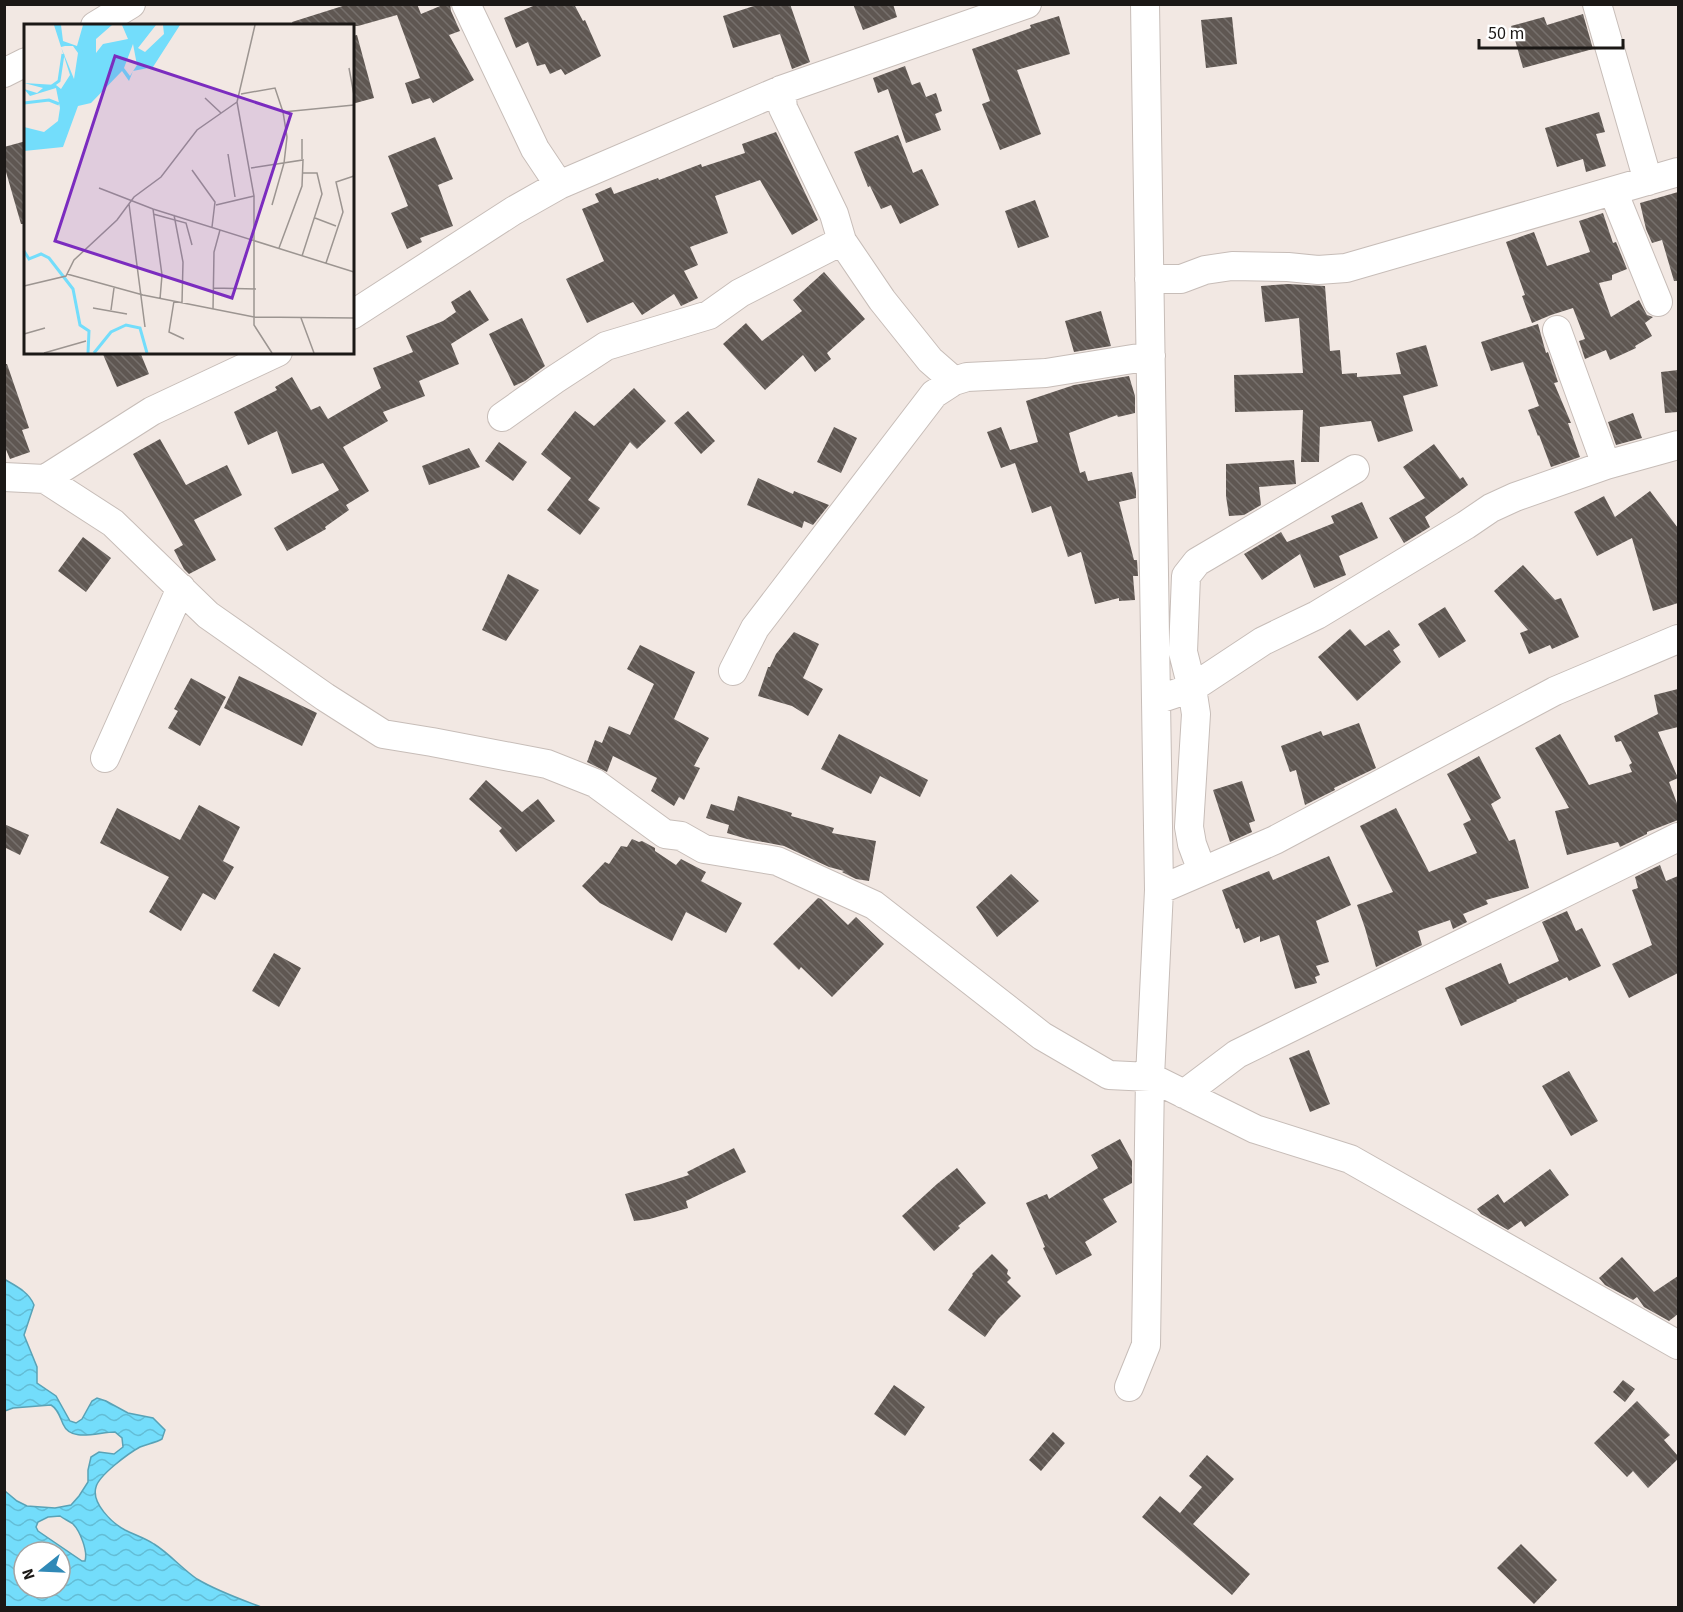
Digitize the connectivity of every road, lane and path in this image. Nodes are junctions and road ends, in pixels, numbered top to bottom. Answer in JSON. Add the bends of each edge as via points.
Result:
{"nodes":[{"id":1,"x":132,"y":4,"type":"edge"},
{"id":2,"x":466,"y":4,"type":"edge"},
{"id":3,"x":1027,"y":4,"type":"edge"},
{"id":4,"x":1145,"y":4,"type":"edge"},
{"id":5,"x":1597,"y":4,"type":"edge"},
{"id":6,"x":98,"y":24,"type":"edge"},
{"id":7,"x":24,"y":63,"type":"edge"},
{"id":8,"x":5,"y":73,"type":"edge"},
{"id":9,"x":782,"y":90,"type":"junction"},
{"id":10,"x":1678,"y":172,"type":"edge"},
{"id":11,"x":1648,"y":181,"type":"junction"},
{"id":12,"x":559,"y":185,"type":"junction"},
{"id":13,"x":1613,"y":191,"type":"junction"},
{"id":14,"x":842,"y":241,"type":"junction"},
{"id":15,"x":1149,"y":279,"type":"junction"},
{"id":16,"x":1658,"y":302,"type":"dead end"},
{"id":17,"x":354,"y":314,"type":"edge"},
{"id":18,"x":1557,"y":330,"type":"dead end"},
{"id":19,"x":274,"y":354,"type":"edge"},
{"id":20,"x":1150,"y":356,"type":"junction"},
{"id":21,"x":954,"y":381,"type":"junction"},
{"id":22,"x":502,"y":417,"type":"dead end"},
{"id":23,"x":1678,"y":445,"type":"edge"},
{"id":24,"x":1606,"y":465,"type":"junction"},
{"id":25,"x":1355,"y":469,"type":"dead end"},
{"id":26,"x":4,"y":477,"type":"edge"},
{"id":27,"x":45,"y":479,"type":"junction"},
{"id":28,"x":181,"y":588,"type":"junction"},
{"id":29,"x":1678,"y":639,"type":"edge"},
{"id":30,"x":733,"y":671,"type":"dead end"},
{"id":31,"x":1192,"y":688,"type":"junction"},
{"id":32,"x":1156,"y":699,"type":"junction"},
{"id":33,"x":105,"y":758,"type":"dead end"},
{"id":34,"x":1678,"y":837,"type":"edge"},
{"id":35,"x":1202,"y":871,"type":"junction"},
{"id":36,"x":1158,"y":890,"type":"junction"},
{"id":37,"x":1150,"y":1077,"type":"junction"},
{"id":38,"x":1184,"y":1094,"type":"junction"},
{"id":39,"x":1678,"y":1345,"type":"edge"},
{"id":40,"x":1129,"y":1387,"type":"dead end"}],
"edges":[{"from":1,"to":6,"type":"street"},
{"from":2,"to":12,"type":"street","via":[[535,149]]},
{"from":3,"to":9,"type":"street"},
{"from":4,"to":15,"type":"street"},
{"from":5,"to":11,"type":"street"},
{"from":7,"to":8,"type":"street"},
{"from":9,"to":12,"type":"street"},
{"from":9,"to":14,"type":"street","via":[[783,108],[834,214]]},
{"from":10,"to":11,"type":"street"},
{"from":11,"to":13,"type":"street"},
{"from":12,"to":17,"type":"street"},
{"from":13,"to":15,"type":"street","via":[[1346,268],[1232,266],[1204,270],[1181,279]]},
{"from":13,"to":16,"type":"street"},
{"from":14,"to":21,"type":"street","via":[[930,360]]},
{"from":14,"to":22,"type":"street","via":[[740,293],[709,315],[606,346]]},
{"from":15,"to":20,"type":"street"},
{"from":18,"to":24,"type":"street"},
{"from":19,"to":27,"type":"street","via":[[153,411]]},
{"from":20,"to":21,"type":"street","via":[[1046,373]]},
{"from":20,"to":32,"type":"street"},
{"from":21,"to":30,"type":"street","via":[[934,394],[755,628]]},
{"from":23,"to":24,"type":"street"},
{"from":24,"to":31,"type":"street","via":[[1491,508],[1317,615],[1263,641]]},
{"from":25,"to":31,"type":"street","via":[[1197,562],[1186,576],[1183,652]]},
{"from":26,"to":27,"type":"street"},
{"from":27,"to":28,"type":"street","via":[[113,523]]},
{"from":28,"to":33,"type":"street"},
{"from":28,"to":37,"type":"street","via":[[208,615],[383,734],[547,764],[595,783],[665,834],[681,836],[704,849],[777,861],[874,905],[1042,1036],[1109,1075]]},
{"from":29,"to":35,"type":"street","via":[[1555,691],[1275,840]]},
{"from":31,"to":32,"type":"street"},
{"from":31,"to":35,"type":"street","via":[[1196,714],[1189,827]]},
{"from":32,"to":36,"type":"street"},
{"from":34,"to":38,"type":"street","via":[[1237,1054]]},
{"from":35,"to":36,"type":"street"},
{"from":36,"to":37,"type":"street"},
{"from":37,"to":38,"type":"street"},
{"from":37,"to":40,"type":"street","via":[[1146,1345]]},
{"from":38,"to":39,"type":"street","via":[[1255,1129],[1350,1159]]}]}
